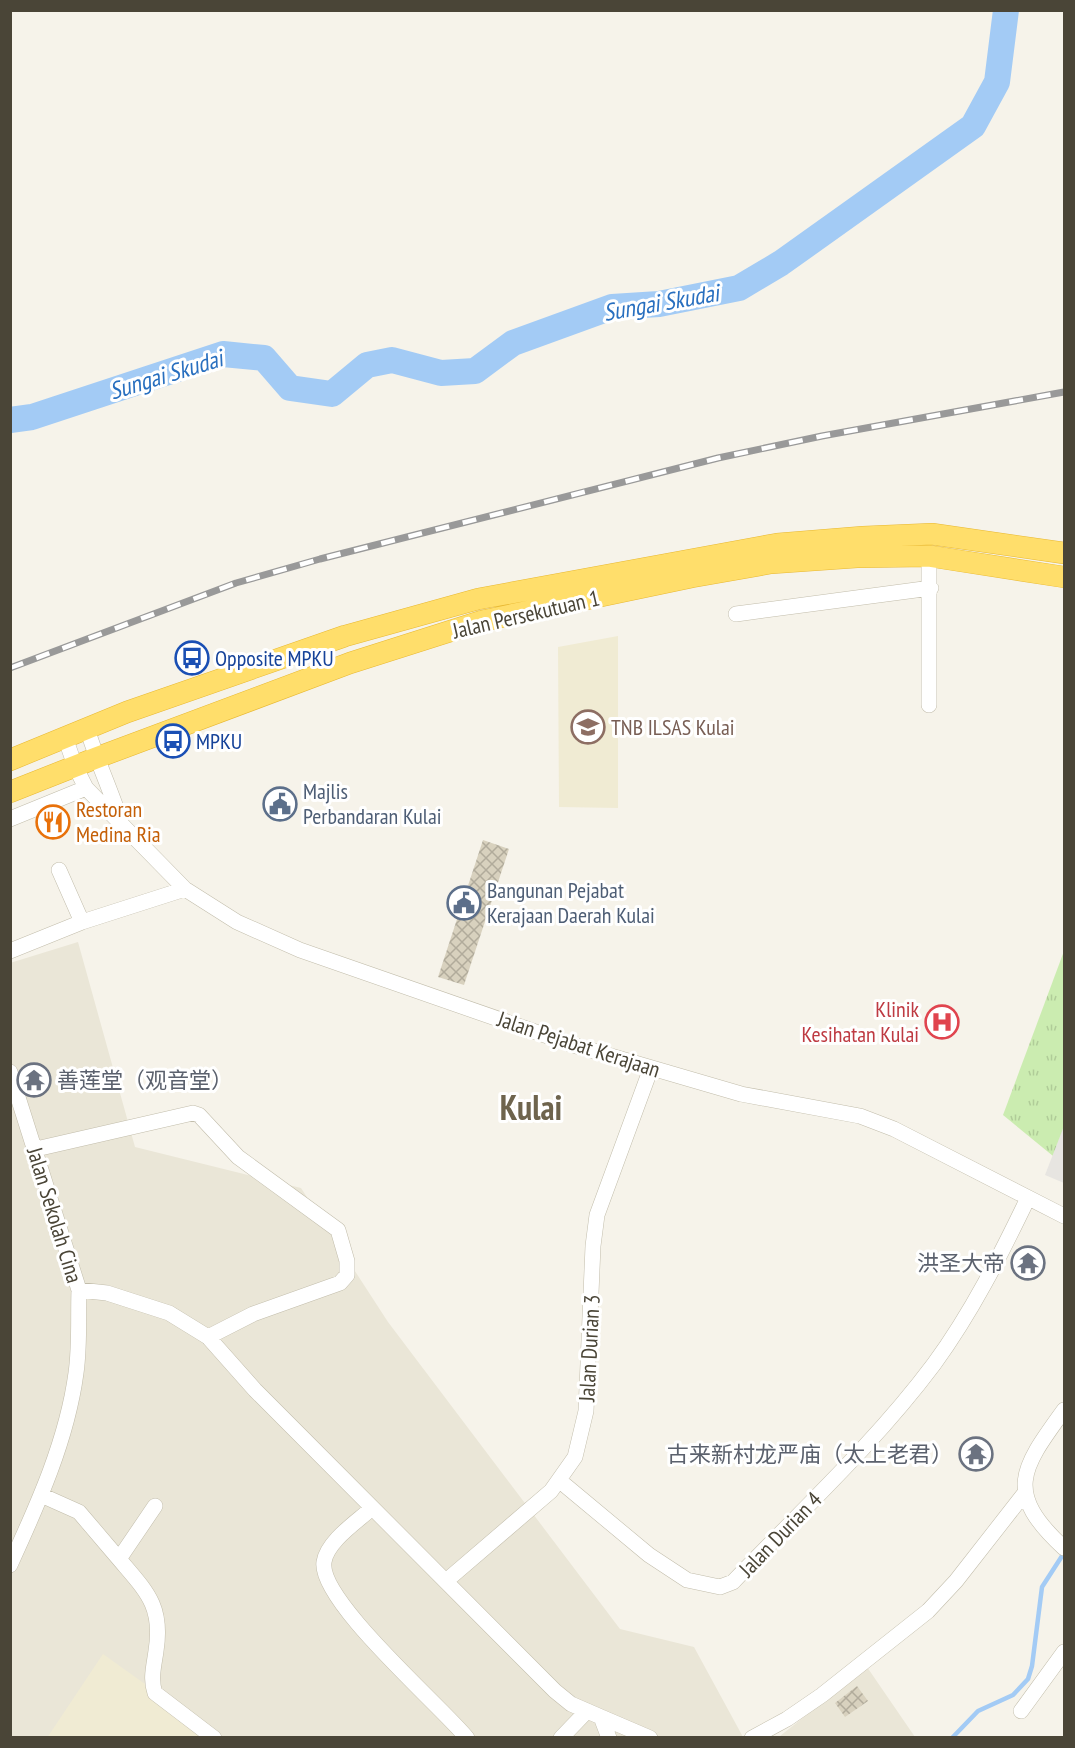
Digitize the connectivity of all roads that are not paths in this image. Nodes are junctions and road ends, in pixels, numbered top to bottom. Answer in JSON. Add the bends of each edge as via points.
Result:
{"nodes":[{"id":1,"x":1065,"y":554,"type":"edge"},
{"id":2,"x":929,"y":556,"type":"junction"},
{"id":3,"x":1065,"y":577,"type":"edge"},
{"id":4,"x":931,"y":588,"type":"junction"},
{"id":5,"x":736,"y":614,"type":"dead end"},
{"id":6,"x":929,"y":705,"type":"dead end"},
{"id":7,"x":87,"y":728,"type":"junction"},
{"id":8,"x":65,"y":736,"type":"junction"},
{"id":9,"x":96,"y":758,"type":"junction"},
{"id":10,"x":10,"y":760,"type":"edge"},
{"id":11,"x":75,"y":766,"type":"junction"},
{"id":12,"x":86,"y":788,"type":"junction"},
{"id":13,"x":10,"y":792,"type":"edge"},
{"id":14,"x":10,"y":819,"type":"edge"},
{"id":15,"x":121,"y":822,"type":"junction"},
{"id":16,"x":59,"y":870,"type":"dead end"},
{"id":17,"x":185,"y":889,"type":"junction"},
{"id":18,"x":82,"y":922,"type":"junction"},
{"id":19,"x":10,"y":951,"type":"edge"},
{"id":20,"x":651,"y":1068,"type":"junction"},
{"id":21,"x":10,"y":1072,"type":"edge"},
{"id":22,"x":36,"y":1149,"type":"junction"},
{"id":23,"x":1028,"y":1198,"type":"junction"},
{"id":24,"x":1065,"y":1216,"type":"edge"},
{"id":25,"x":79,"y":1290,"type":"junction"},
{"id":26,"x":208,"y":1337,"type":"junction"},
{"id":27,"x":1065,"y":1410,"type":"edge"},
{"id":28,"x":560,"y":1481,"type":"junction"},
{"id":29,"x":1024,"y":1494,"type":"junction"},
{"id":30,"x":41,"y":1495,"type":"junction"},
{"id":31,"x":155,"y":1506,"type":"dead end"},
{"id":32,"x":372,"y":1508,"type":"junction"},
{"id":33,"x":1065,"y":1548,"type":"edge"},
{"id":34,"x":119,"y":1559,"type":"junction"},
{"id":35,"x":10,"y":1565,"type":"edge"},
{"id":36,"x":446,"y":1581,"type":"junction"},
{"id":37,"x":1065,"y":1652,"type":"edge"},
{"id":38,"x":1021,"y":1711,"type":"dead end"},
{"id":39,"x":586,"y":1712,"type":"junction"},
{"id":40,"x":601,"y":1717,"type":"junction"},
{"id":41,"x":214,"y":1737,"type":"edge"},
{"id":42,"x":467,"y":1737,"type":"edge"},
{"id":43,"x":561,"y":1737,"type":"edge"},
{"id":44,"x":609,"y":1737,"type":"edge"},
{"id":45,"x":650,"y":1737,"type":"edge"},
{"id":46,"x":752,"y":1737,"type":"edge"}],
"edges":[{"from":1,"to":7,"type":"highway","name":"Jalan Persekutuan 1","via":[[932,534],[777,544],[478,599],[345,636]]},
{"from":2,"to":3,"type":"highway","name":"Jalan Persekutuan 1"},
{"from":2,"to":4,"type":"street"},
{"from":2,"to":9,"type":"highway","name":"Jalan Persekutuan 1","via":[[771,563],[482,621],[350,663]]},
{"from":4,"to":5,"type":"street"},
{"from":4,"to":6,"type":"street"},
{"from":7,"to":8,"type":"highway","name":"Jalan Persekutuan 1"},
{"from":7,"to":9,"type":"street","name":"Jalan Pejabat Kerajaan"},
{"from":8,"to":10,"type":"highway","name":"Jalan Persekutuan 1"},
{"from":8,"to":11,"type":"street","name":"Jalan Pejabat Kerajaan"},
{"from":9,"to":11,"type":"highway","name":"Jalan Persekutuan 1"},
{"from":9,"to":15,"type":"street","name":"Jalan Pejabat Kerajaan"},
{"from":11,"to":12,"type":"street","name":"Jalan Pejabat Kerajaan"},
{"from":11,"to":13,"type":"highway","name":"Jalan Persekutuan 1"},
{"from":12,"to":14,"type":"street"},
{"from":12,"to":15,"type":"street","name":"Jalan Pejabat Kerajaan"},
{"from":15,"to":17,"type":"street","name":"Jalan Pejabat Kerajaan"},
{"from":16,"to":18,"type":"street"},
{"from":17,"to":18,"type":"street"},
{"from":17,"to":20,"type":"street","name":"Jalan Pejabat Kerajaan","via":[[237,922],[300,950],[567,1043]]},
{"from":18,"to":19,"type":"street"},
{"from":20,"to":23,"type":"street","name":"Jalan Pejabat Kerajaan","via":[[741,1094],[860,1116],[894,1129]]},
{"from":20,"to":28,"type":"street","name":"Jalan Durian 3","via":[[597,1215],[592,1246],[586,1411],[575,1457]]},
{"from":21,"to":22,"type":"street","name":"Jalan Sekolah Cina"},
{"from":22,"to":25,"type":"street","name":"Jalan Sekolah Cina"},
{"from":22,"to":26,"type":"street","via":[[192,1113],[199,1115],[238,1157],[338,1230],[347,1261],[347,1275],[340,1283],[254,1314]]},
{"from":23,"to":24,"type":"street","name":"Jalan Pejabat Kerajaan"},
{"from":23,"to":28,"type":"street","name":"Jalan Durian 4","via":[[970,1310],[933,1365],[858,1451],[733,1582],[720,1587],[687,1580],[649,1555]]},
{"from":25,"to":26,"type":"street","via":[[107,1293],[170,1313]]},
{"from":25,"to":30,"type":"street","name":"Jalan Sekolah Cina","via":[[76,1374],[65,1425]]},
{"from":26,"to":32,"type":"street"},
{"from":27,"to":29,"type":"street","via":[[1030,1462]]},
{"from":28,"to":36,"type":"street","name":"Jalan Durian 3"},
{"from":29,"to":33,"type":"street","via":[[1035,1514]]},
{"from":29,"to":46,"type":"street","via":[[928,1611],[822,1695]]},
{"from":30,"to":34,"type":"street","via":[[79,1512]]},
{"from":30,"to":35,"type":"street","name":"Jalan Sekolah Cina"},
{"from":31,"to":34,"type":"street"},
{"from":32,"to":36,"type":"street"},
{"from":32,"to":42,"type":"street","via":[[332,1546],[324,1559],[329,1584],[377,1646]]},
{"from":34,"to":41,"type":"street","via":[[156,1606],[159,1623],[151,1682],[155,1693]]},
{"from":36,"to":39,"type":"street","via":[[555,1691]]},
{"from":37,"to":38,"type":"street"},
{"from":39,"to":40,"type":"street"},
{"from":39,"to":43,"type":"street"},
{"from":40,"to":44,"type":"street"},
{"from":40,"to":45,"type":"street"}]}
